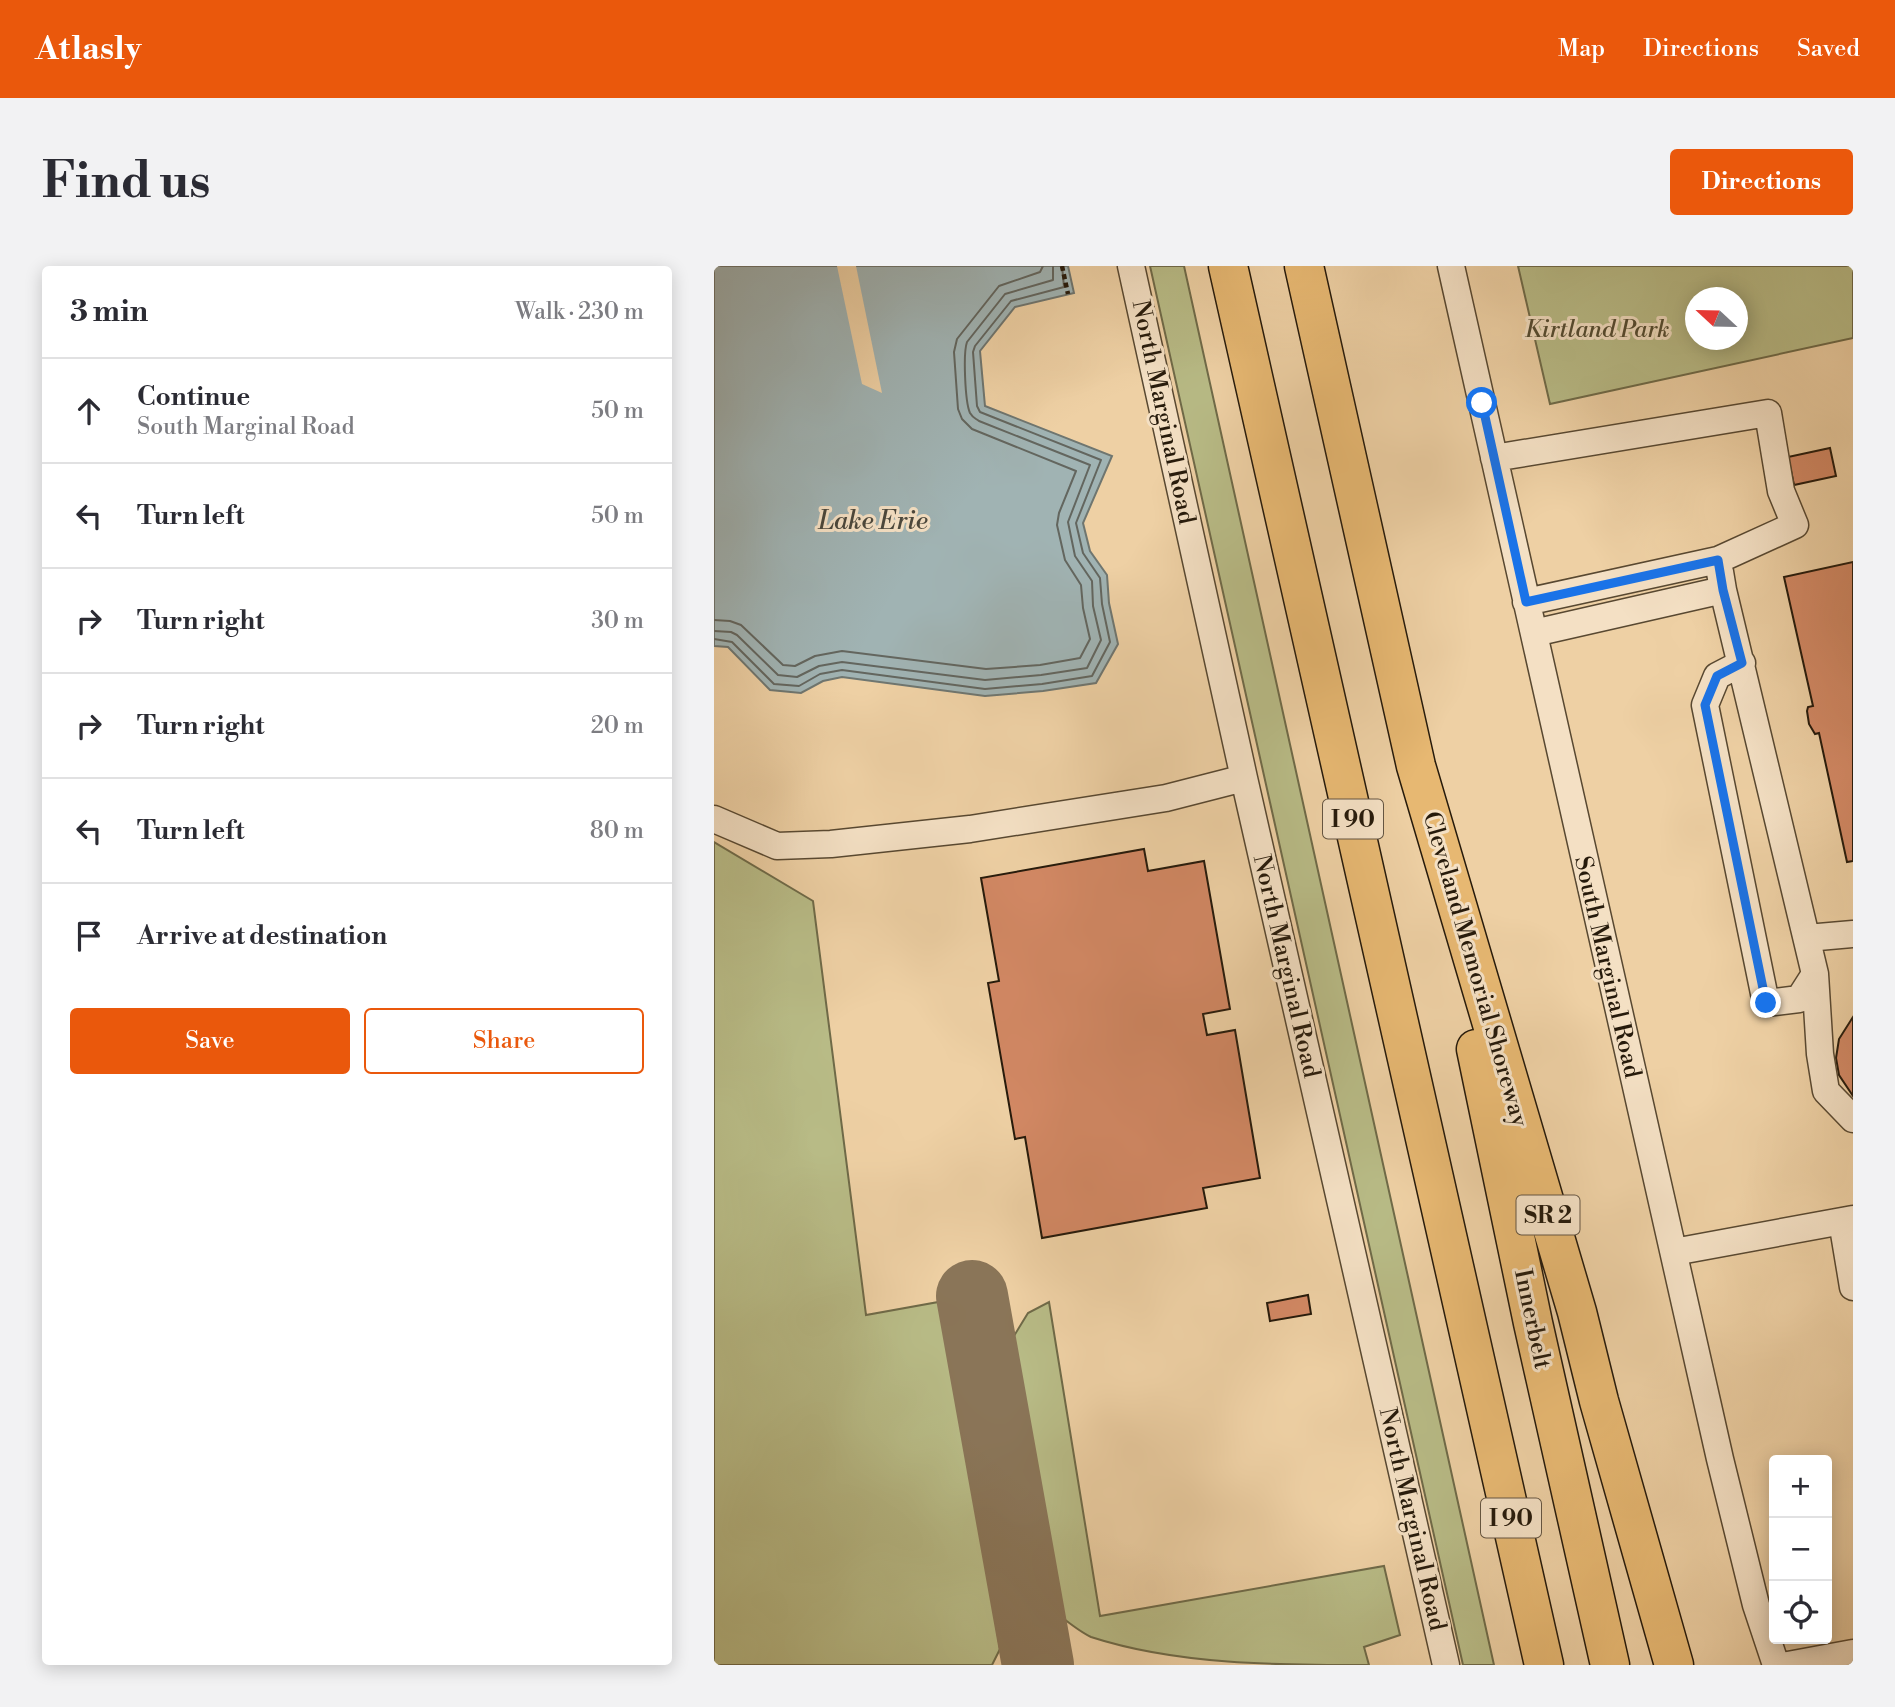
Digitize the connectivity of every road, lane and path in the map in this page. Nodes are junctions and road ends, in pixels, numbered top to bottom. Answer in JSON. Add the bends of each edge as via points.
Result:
{"nodes":[{"id":1,"x":1062,"y":266,"type":"edge"},
{"id":2,"x":1131,"y":266,"type":"edge"},
{"id":3,"x":1228,"y":266,"type":"edge"},
{"id":4,"x":1304,"y":266,"type":"edge"},
{"id":5,"x":1451,"y":266,"type":"edge"},
{"id":6,"x":1068,"y":294,"type":"dead end"},
{"id":7,"x":1494,"y":458,"type":"junction"},
{"id":8,"x":1718,"y":560,"type":"junction"},
{"id":9,"x":1723,"y":590,"type":"junction"},
{"id":10,"x":1526,"y":602,"type":"junction"},
{"id":11,"x":1534,"y":633,"type":"junction"},
{"id":12,"x":1742,"y":663,"type":"junction"},
{"id":13,"x":1416,"y":766,"type":"junction"},
{"id":14,"x":1244,"y":778,"type":"junction"},
{"id":15,"x":714,"y":819,"type":"edge"},
{"id":16,"x":1853,"y":934,"type":"edge"},
{"id":17,"x":1807,"y":938,"type":"junction"},
{"id":18,"x":1815,"y":974,"type":"junction"},
{"id":19,"x":1853,"y":1119,"type":"edge"},
{"id":20,"x":1847,"y":1220,"type":"edge"},
{"id":21,"x":1674,"y":1252,"type":"junction"},
{"id":22,"x":1853,"y":1287,"type":"edge"},
{"id":23,"x":1853,"y":1653,"type":"edge"},
{"id":24,"x":1446,"y":1665,"type":"edge"},
{"id":25,"x":1544,"y":1665,"type":"edge"},
{"id":26,"x":1610,"y":1665,"type":"edge"},
{"id":27,"x":1674,"y":1665,"type":"edge"},
{"id":28,"x":1776,"y":1665,"type":"edge"},
{"id":29,"x":1788,"y":1665,"type":"edge"}],
"edges":[{"from":1,"to":6,"type":"path"},
{"from":2,"to":14,"type":"street","name":"North Marginal Road"},
{"from":3,"to":25,"type":"highway","number":"I 90"},
{"from":4,"to":13,"type":"highway","name":"Cleveland Memorial Shoreway","number":"I 90"},
{"from":5,"to":7,"type":"street","name":"South Marginal Road"},
{"from":7,"to":8,"type":"street","via":[[1768,413],[1781,491],[1795,525]]},
{"from":7,"to":10,"type":"street","name":"South Marginal Road"},
{"from":8,"to":9,"type":"street"},
{"from":8,"to":10,"type":"street"},
{"from":9,"to":11,"type":"street"},
{"from":9,"to":12,"type":"street"},
{"from":10,"to":11,"type":"street","name":"South Marginal Road"},
{"from":11,"to":21,"type":"street","name":"South Marginal Road"},
{"from":12,"to":17,"type":"street"},
{"from":12,"to":18,"type":"street","via":[[1717,676],[1705,705],[1766,1003],[1799,999]]},
{"from":13,"to":26,"type":"highway","name":"Innerbelt","number":"I 90"},
{"from":13,"to":27,"type":"highway","name":"Cleveland Memorial Shoreway","number":"SR 2","via":[[1577,1312]]},
{"from":14,"to":15,"type":"street","via":[[1166,798],[831,844],[777,846]]},
{"from":14,"to":24,"type":"street","name":"North Marginal Road"},
{"from":16,"to":17,"type":"street"},
{"from":17,"to":18,"type":"street"},
{"from":18,"to":19,"type":"street","via":[[1826,1091]]},
{"from":20,"to":21,"type":"street"},
{"from":20,"to":22,"type":"street"},
{"from":21,"to":28,"type":"street","name":"South Marginal Road","via":[[1737,1530]]},
{"from":23,"to":29,"type":"street"}]}
